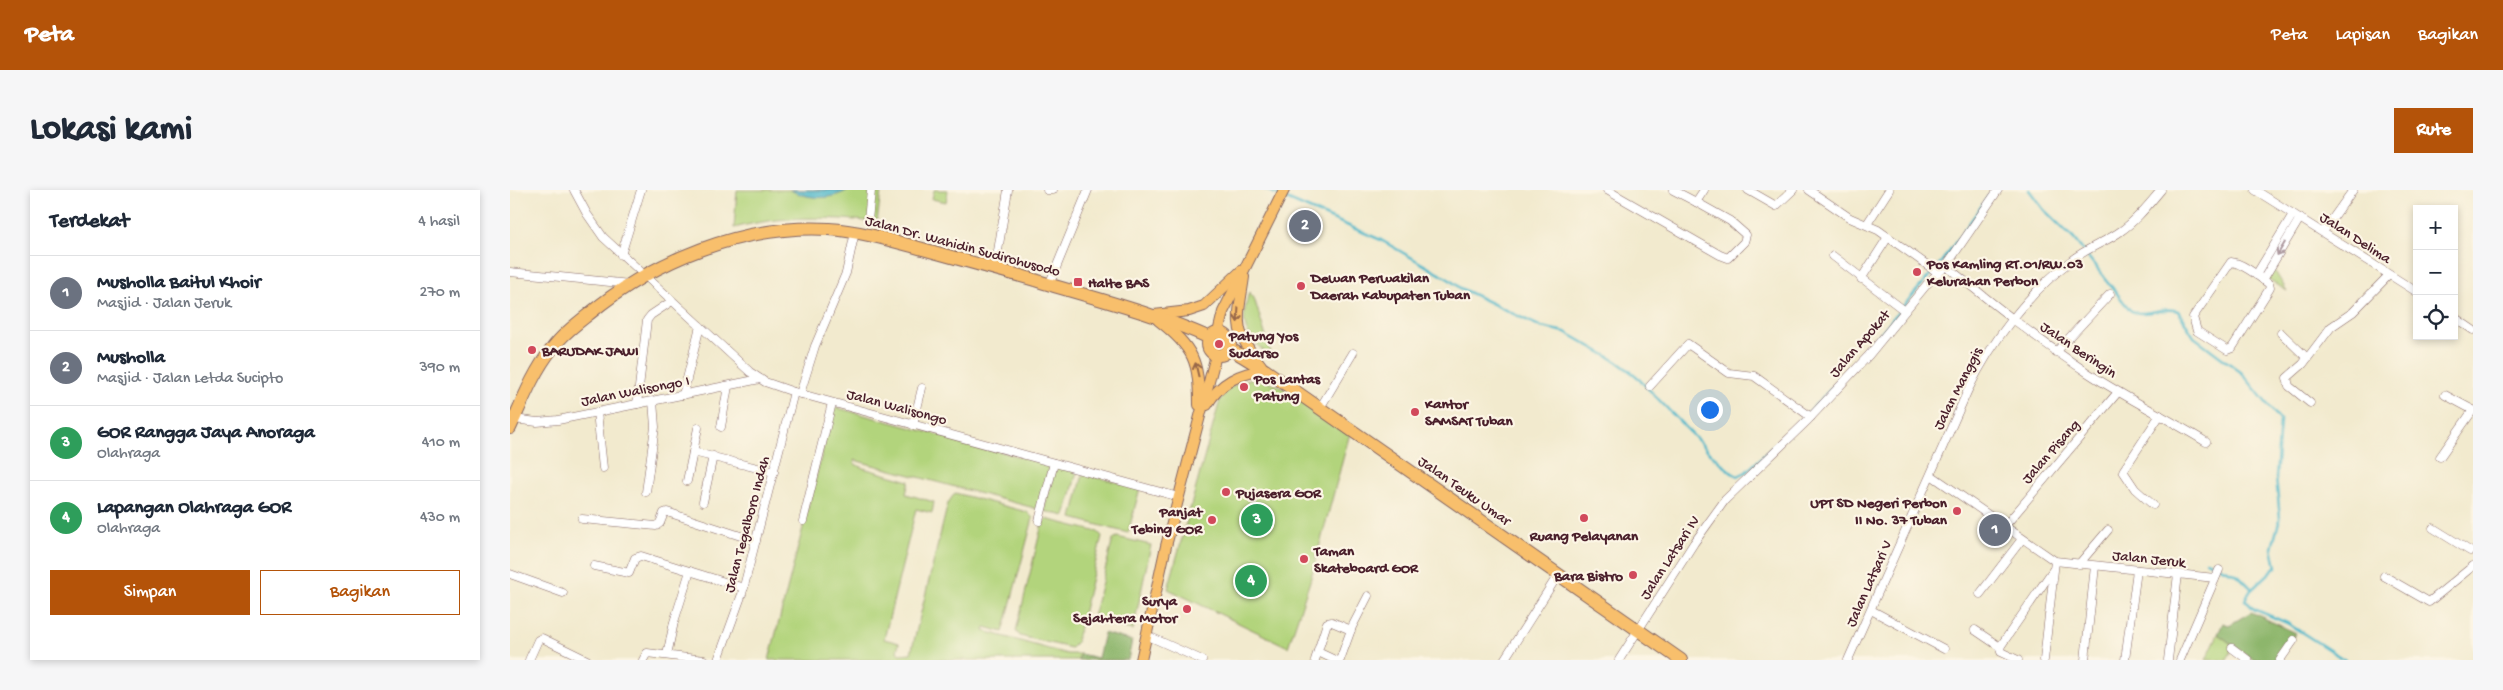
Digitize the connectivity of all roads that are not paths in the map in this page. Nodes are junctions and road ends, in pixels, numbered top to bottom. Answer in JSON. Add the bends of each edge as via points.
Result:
{"nodes":[{"id":1,"x":574,"y":190,"type":"edge"},
{"id":2,"x":641,"y":190,"type":"edge"},
{"id":3,"x":1008,"y":190,"type":"edge"},
{"id":4,"x":1047,"y":190,"type":"edge"},
{"id":5,"x":1053,"y":190,"type":"edge"},
{"id":6,"x":1088,"y":190,"type":"edge"},
{"id":7,"x":1284,"y":190,"type":"edge"},
{"id":8,"x":1607,"y":190,"type":"edge"},
{"id":9,"x":1673,"y":190,"type":"edge"},
{"id":10,"x":1704,"y":190,"type":"edge"},
{"id":11,"x":1748,"y":190,"type":"edge"},
{"id":12,"x":1793,"y":190,"type":"edge"},
{"id":13,"x":1809,"y":190,"type":"edge"},
{"id":14,"x":1889,"y":190,"type":"edge"},
{"id":15,"x":1998,"y":190,"type":"edge"},
{"id":16,"x":2161,"y":190,"type":"edge"},
{"id":17,"x":2255,"y":190,"type":"edge"},
{"id":18,"x":2353,"y":190,"type":"edge"},
{"id":19,"x":871,"y":191,"type":"dead end"},
{"id":20,"x":1696,"y":202,"type":"junction"},
{"id":21,"x":2296,"y":216,"type":"junction"},
{"id":22,"x":868,"y":220,"type":"dead end"},
{"id":23,"x":1866,"y":224,"type":"junction"},
{"id":24,"x":855,"y":232,"type":"junction"},
{"id":25,"x":2323,"y":232,"type":"junction"},
{"id":26,"x":1888,"y":237,"type":"junction"},
{"id":27,"x":621,"y":255,"type":"junction"},
{"id":28,"x":1833,"y":256,"type":"dead end"},
{"id":29,"x":1946,"y":266,"type":"junction"},
{"id":30,"x":1246,"y":267,"type":"junction"},
{"id":31,"x":995,"y":269,"type":"junction"},
{"id":32,"x":1935,"y":270,"type":"junction"},
{"id":33,"x":510,"y":272,"type":"edge"},
{"id":34,"x":2389,"y":275,"type":"junction"},
{"id":35,"x":644,"y":276,"type":"junction"},
{"id":36,"x":1861,"y":278,"type":"junction"},
{"id":37,"x":2259,"y":278,"type":"junction"},
{"id":38,"x":630,"y":284,"type":"junction"},
{"id":39,"x":1049,"y":285,"type":"junction"},
{"id":40,"x":2413,"y":290,"type":"edge"},
{"id":41,"x":2110,"y":294,"type":"dead end"},
{"id":42,"x":672,"y":301,"type":"junction"},
{"id":43,"x":1902,"y":308,"type":"junction"},
{"id":44,"x":1152,"y":315,"type":"junction"},
{"id":45,"x":2012,"y":320,"type":"junction"},
{"id":46,"x":2458,"y":320,"type":"edge"},
{"id":47,"x":700,"y":326,"type":"junction"},
{"id":48,"x":2473,"y":330,"type":"edge"},
{"id":49,"x":2282,"y":333,"type":"dead end"},
{"id":50,"x":1214,"y":336,"type":"junction"},
{"id":51,"x":1230,"y":348,"type":"junction"},
{"id":52,"x":2056,"y":352,"type":"junction"},
{"id":53,"x":1353,"y":353,"type":"dead end"},
{"id":54,"x":1216,"y":355,"type":"junction"},
{"id":55,"x":2308,"y":358,"type":"junction"},
{"id":56,"x":1265,"y":370,"type":"junction"},
{"id":57,"x":760,"y":379,"type":"junction"},
{"id":58,"x":728,"y":386,"type":"junction"},
{"id":59,"x":1650,"y":386,"type":"dead end"},
{"id":60,"x":922,"y":388,"type":"dead end"},
{"id":61,"x":2118,"y":392,"type":"junction"},
{"id":62,"x":797,"y":393,"type":"junction"},
{"id":63,"x":683,"y":395,"type":"junction"},
{"id":64,"x":2445,"y":395,"type":"dead end"},
{"id":65,"x":653,"y":401,"type":"junction"},
{"id":66,"x":832,"y":403,"type":"junction"},
{"id":67,"x":2310,"y":403,"type":"dead end"},
{"id":68,"x":637,"y":404,"type":"junction"},
{"id":69,"x":1320,"y":408,"type":"junction"},
{"id":70,"x":2473,"y":410,"type":"edge"},
{"id":71,"x":597,"y":412,"type":"junction"},
{"id":72,"x":1808,"y":415,"type":"junction"},
{"id":73,"x":2160,"y":415,"type":"junction"},
{"id":74,"x":1200,"y":419,"type":"junction"},
{"id":75,"x":512,"y":423,"type":"edge"},
{"id":76,"x":913,"y":425,"type":"junction"},
{"id":77,"x":698,"y":428,"type":"dead end"},
{"id":78,"x":721,"y":428,"type":"dead end"},
{"id":79,"x":2206,"y":442,"type":"dead end"},
{"id":80,"x":693,"y":452,"type":"junction"},
{"id":81,"x":713,"y":456,"type":"junction"},
{"id":82,"x":2440,"y":457,"type":"dead end"},
{"id":83,"x":1054,"y":463,"type":"junction"},
{"id":84,"x":603,"y":468,"type":"dead end"},
{"id":85,"x":774,"y":472,"type":"junction"},
{"id":86,"x":1932,"y":475,"type":"junction"},
{"id":87,"x":687,"y":481,"type":"dead end"},
{"id":88,"x":646,"y":492,"type":"dead end"},
{"id":89,"x":1179,"y":497,"type":"junction"},
{"id":90,"x":1725,"y":500,"type":"joint"},
{"id":91,"x":703,"y":502,"type":"dead end"},
{"id":92,"x":2153,"y":505,"type":"dead end"},
{"id":93,"x":1912,"y":518,"type":"joint"},
{"id":94,"x":582,"y":519,"type":"dead end"},
{"id":95,"x":803,"y":521,"type":"dead end"},
{"id":96,"x":1039,"y":521,"type":"dead end"},
{"id":97,"x":2004,"y":527,"type":"junction"},
{"id":98,"x":2433,"y":528,"type":"dead end"},
{"id":99,"x":2108,"y":530,"type":"dead end"},
{"id":100,"x":2022,"y":539,"type":"junction"},
{"id":101,"x":756,"y":541,"type":"junction"},
{"id":102,"x":2473,"y":542,"type":"edge"},
{"id":103,"x":2471,"y":553,"type":"edge"},
{"id":104,"x":2079,"y":564,"type":"junction"},
{"id":105,"x":2055,"y":565,"type":"junction"},
{"id":106,"x":594,"y":566,"type":"dead end"},
{"id":107,"x":2095,"y":566,"type":"junction"},
{"id":108,"x":2473,"y":566,"type":"edge"},
{"id":109,"x":2137,"y":570,"type":"junction"},
{"id":110,"x":2219,"y":570,"type":"dead end"},
{"id":111,"x":690,"y":571,"type":"junction"},
{"id":112,"x":510,"y":574,"type":"edge"},
{"id":113,"x":2178,"y":574,"type":"junction"},
{"id":114,"x":1558,"y":575,"type":"junction"},
{"id":115,"x":2384,"y":576,"type":"dead end"},
{"id":116,"x":2215,"y":578,"type":"junction"},
{"id":117,"x":744,"y":588,"type":"junction"},
{"id":118,"x":563,"y":593,"type":"dead end"},
{"id":119,"x":1980,"y":594,"type":"dead end"},
{"id":120,"x":1368,"y":596,"type":"dead end"},
{"id":121,"x":1870,"y":610,"type":"junction"},
{"id":122,"x":1351,"y":630,"type":"junction"},
{"id":123,"x":1975,"y":630,"type":"dead end"},
{"id":124,"x":1638,"y":631,"type":"junction"},
{"id":125,"x":1146,"y":635,"type":"junction"},
{"id":126,"x":2294,"y":640,"type":"dead end"},
{"id":127,"x":2000,"y":647,"type":"junction"},
{"id":128,"x":1944,"y":649,"type":"dead end"},
{"id":129,"x":667,"y":655,"type":"junction"},
{"id":130,"x":1316,"y":656,"type":"edge"},
{"id":131,"x":528,"y":660,"type":"edge"},
{"id":132,"x":587,"y":660,"type":"edge"},
{"id":133,"x":643,"y":660,"type":"edge"},
{"id":134,"x":704,"y":660,"type":"edge"},
{"id":135,"x":718,"y":660,"type":"edge"},
{"id":136,"x":1141,"y":660,"type":"edge"},
{"id":137,"x":1202,"y":660,"type":"edge"},
{"id":138,"x":1335,"y":660,"type":"edge"},
{"id":139,"x":1340,"y":660,"type":"edge"},
{"id":140,"x":1504,"y":660,"type":"edge"},
{"id":141,"x":1619,"y":660,"type":"edge"},
{"id":142,"x":1681,"y":660,"type":"edge"},
{"id":143,"x":1848,"y":660,"type":"edge"},
{"id":144,"x":2018,"y":660,"type":"edge"},
{"id":145,"x":2044,"y":660,"type":"edge"},
{"id":146,"x":2085,"y":660,"type":"edge"},
{"id":147,"x":2125,"y":660,"type":"edge"},
{"id":148,"x":2168,"y":660,"type":"edge"},
{"id":149,"x":2180,"y":660,"type":"edge"},
{"id":150,"x":2231,"y":660,"type":"edge"},
{"id":151,"x":2248,"y":660,"type":"edge"},
{"id":152,"x":2280,"y":660,"type":"edge"}],
"edges":[{"from":1,"to":27,"type":"street","name":"Jalan Walisongo","via":[[595,228]]},
{"from":2,"to":27,"type":"street"},
{"from":3,"to":31,"type":"street"},
{"from":4,"to":5,"type":"street"},
{"from":6,"to":39,"type":"street"},
{"from":7,"to":30,"type":"main road"},
{"from":8,"to":20,"type":"street","via":[[1720,256],[1730,257],[1746,240],[1746,232]]},
{"from":9,"to":20,"type":"street"},
{"from":10,"to":20,"type":"street"},
{"from":11,"to":12,"type":"street","via":[[1776,206]]},
{"from":13,"to":23,"type":"street","via":[[1850,218]]},
{"from":14,"to":23,"type":"street"},
{"from":15,"to":29,"type":"street","name":"Jalan Apokat"},
{"from":16,"to":45,"type":"street","name":"Jalan Manggis","via":[[2128,226],[2073,259],[2051,277]]},
{"from":17,"to":21,"type":"street","name":"Jalan Delima"},
{"from":18,"to":25,"type":"street"},
{"from":19,"to":22,"type":"street"},
{"from":21,"to":25,"type":"street","name":"Jalan Delima"},
{"from":21,"to":37,"type":"street"},
{"from":23,"to":26,"type":"street"},
{"from":24,"to":31,"type":"highway","name":"Jalan Dr. Wahidin Sudirohusodo"},
{"from":24,"to":35,"type":"highway","name":"Jalan Dr. Wahidin Sudirohusodo","via":[[806,230],[748,237],[694,252]]},
{"from":24,"to":62,"type":"street","name":"Jalan Tegalboro Indah","via":[[846,274]]},
{"from":25,"to":34,"type":"street","name":"Jalan Delima"},
{"from":26,"to":32,"type":"street"},
{"from":26,"to":36,"type":"street"},
{"from":27,"to":35,"type":"street","name":"Jalan Walisongo"},
{"from":28,"to":36,"type":"street"},
{"from":29,"to":32,"type":"street","name":"Jalan Apokat"},
{"from":29,"to":45,"type":"street","name":"Jalan Beringin"},
{"from":30,"to":44,"type":"main road","via":[[1204,306]]},
{"from":30,"to":50,"type":"main road"},
{"from":30,"to":56,"type":"main road","one_way":true,"via":[[1237,323],[1247,347]]},
{"from":31,"to":39,"type":"highway","name":"Jalan Dr. Wahidin Sudirohusodo"},
{"from":32,"to":43,"type":"street","name":"Jalan Apokat"},
{"from":33,"to":38,"type":"street"},
{"from":34,"to":40,"type":"street","name":"Jalan Delima"},
{"from":34,"to":55,"type":"street","via":[[2353,312],[2331,327]]},
{"from":35,"to":38,"type":"highway","name":"Jalan Dr. Wahidin Sudirohusodo"},
{"from":35,"to":42,"type":"street","name":"Jalan Walisongo"},
{"from":36,"to":43,"type":"street"},
{"from":37,"to":37,"type":"street","via":[[2269,284],[2269,291],[2230,349],[2223,349],[2197,331],[2193,321],[2196,311],[2228,264],[2234,262]]},
{"from":38,"to":75,"type":"highway","name":"Jalan Dr. Wahidin Sudirohusodo","via":[[570,330],[550,350]]},
{"from":39,"to":44,"type":"highway","name":"Jalan Dr. Wahidin Sudirohusodo"},
{"from":41,"to":52,"type":"street"},
{"from":42,"to":47,"type":"street","name":"Jalan Walisongo"},
{"from":42,"to":68,"type":"street","via":[[647,320]]},
{"from":43,"to":72,"type":"street","name":"Jalan Apokat","via":[[1868,355]]},
{"from":44,"to":50,"type":"highway","name":"Jalan Dr. Wahidin Sudirohusodo"},
{"from":74,"to":44,"type":"main road","one_way":true,"via":[[1198,377],[1193,357],[1178,336]]},
{"from":45,"to":52,"type":"street","name":"Jalan Beringin"},
{"from":45,"to":86,"type":"street","name":"Jalan Manggis","via":[[1972,381]]},
{"from":46,"to":48,"type":"street"},
{"from":47,"to":57,"type":"street","name":"Jalan Walisongo"},
{"from":47,"to":63,"type":"street"},
{"from":49,"to":55,"type":"street"},
{"from":50,"to":51,"type":"highway","via":[[1228,338]]},
{"from":50,"to":54,"type":"highway","via":[[1209,348]]},
{"from":51,"to":54,"type":"highway","via":[[1222,355]]},
{"from":51,"to":56,"type":"highway","name":"Jalan Teuku Umar"},
{"from":52,"to":61,"type":"street","name":"Jalan Beringin"},
{"from":53,"to":69,"type":"street"},
{"from":54,"to":74,"type":"main road"},
{"from":55,"to":67,"type":"street","via":[[2287,380],[2289,386]]},
{"from":56,"to":69,"type":"highway","name":"Jalan Teuku Umar"},
{"from":56,"to":74,"type":"main road","via":[[1242,374],[1219,388]]},
{"from":57,"to":58,"type":"street","name":"Jalan Walisongo I"},
{"from":57,"to":62,"type":"street","name":"Jalan Walisongo"},
{"from":58,"to":63,"type":"street","name":"Jalan Walisongo I"},
{"from":58,"to":78,"type":"street"},
{"from":59,"to":72,"type":"street","via":[[1686,344],[1690,344],[1731,374],[1751,374]]},
{"from":60,"to":76,"type":"street"},
{"from":61,"to":73,"type":"street","name":"Jalan Beringin"},
{"from":61,"to":97,"type":"street","name":"Jalan Pisang"},
{"from":62,"to":66,"type":"street","name":"Jalan Walisongo"},
{"from":62,"to":85,"type":"street","name":"Jalan Tegalboro Indah"},
{"from":63,"to":65,"type":"street","name":"Jalan Walisongo I"},
{"from":64,"to":70,"type":"street"},
{"from":65,"to":68,"type":"street","name":"Jalan Walisongo I"},
{"from":65,"to":88,"type":"street","via":[[655,427]]},
{"from":66,"to":76,"type":"street","name":"Jalan Walisongo"},
{"from":66,"to":95,"type":"street"},
{"from":68,"to":71,"type":"street","name":"Jalan Walisongo I"},
{"from":69,"to":114,"type":"highway","name":"Jalan Teuku Umar"},
{"from":70,"to":82,"type":"street"},
{"from":71,"to":75,"type":"street","name":"Jalan Walisongo I","via":[[541,422]]},
{"from":71,"to":84,"type":"street"},
{"from":72,"to":90,"type":"street","name":"Jalan Apokat"},
{"from":73,"to":79,"type":"street","name":"Jalan Beringin"},
{"from":73,"to":92,"type":"street","via":[[2124,469],[2124,475]]},
{"from":74,"to":89,"type":"main road"},
{"from":76,"to":83,"type":"street","name":"Jalan Walisongo"},
{"from":77,"to":80,"type":"street"},
{"from":80,"to":81,"type":"street"},
{"from":80,"to":87,"type":"street"},
{"from":81,"to":85,"type":"street"},
{"from":81,"to":91,"type":"street"},
{"from":83,"to":89,"type":"street","name":"Jalan Walisongo"},
{"from":83,"to":96,"type":"street"},
{"from":85,"to":101,"type":"street","name":"Jalan Tegalboro Indah"},
{"from":86,"to":93,"type":"street","name":"Jalan Manggis"},
{"from":86,"to":97,"type":"street","name":"Jalan Jeruk"},
{"from":89,"to":125,"type":"main road"},
{"from":90,"to":124,"type":"street","name":"Jalan Latsari IV"},
{"from":93,"to":121,"type":"street","name":"Jalan Latsari V"},
{"from":94,"to":101,"type":"street","via":[[656,526],[667,512]]},
{"from":97,"to":100,"type":"street","name":"Jalan Jeruk"},
{"from":98,"to":103,"type":"street"},
{"from":99,"to":104,"type":"street","name":"Jalan Jeruk"},
{"from":100,"to":105,"type":"street","name":"Jalan Jeruk"},
{"from":100,"to":119,"type":"street"},
{"from":101,"to":117,"type":"street","name":"Jalan Tegalboro Indah"},
{"from":102,"to":103,"type":"street"},
{"from":104,"to":105,"type":"street","name":"Jalan Jeruk"},
{"from":104,"to":107,"type":"street","name":"Jalan Jeruk"},
{"from":105,"to":127,"type":"street"},
{"from":105,"to":145,"type":"street"},
{"from":106,"to":111,"type":"street","via":[[630,573],[635,558],[639,556]]},
{"from":107,"to":109,"type":"street","name":"Jalan Jeruk"},
{"from":107,"to":146,"type":"street"},
{"from":108,"to":115,"type":"street","via":[[2428,602]]},
{"from":109,"to":113,"type":"street","name":"Jalan Jeruk"},
{"from":109,"to":147,"type":"street"},
{"from":110,"to":116,"type":"street"},
{"from":111,"to":117,"type":"street"},
{"from":111,"to":129,"type":"street"},
{"from":112,"to":118,"type":"street"},
{"from":113,"to":116,"type":"street","name":"Jalan Jeruk"},
{"from":113,"to":148,"type":"street"},
{"from":114,"to":124,"type":"highway","name":"Jalan Teuku Umar"},
{"from":114,"to":140,"type":"street"},
{"from":116,"to":149,"type":"street"},
{"from":117,"to":135,"type":"street","name":"Jalan Tegalboro Indah"},
{"from":120,"to":122,"type":"street"},
{"from":121,"to":128,"type":"street"},
{"from":121,"to":143,"type":"street","name":"Jalan Latsari V"},
{"from":122,"to":130,"type":"street","via":[[1328,622]]},
{"from":122,"to":139,"type":"street"},
{"from":123,"to":127,"type":"street"},
{"from":124,"to":141,"type":"street","name":"Jalan Latsari IV"},
{"from":124,"to":142,"type":"highway","name":"Jalan Teuku Umar"},
{"from":125,"to":136,"type":"main road"},
{"from":125,"to":137,"type":"street"},
{"from":126,"to":152,"type":"street"},
{"from":127,"to":144,"type":"street","via":[[2001,652]]},
{"from":129,"to":133,"type":"street","via":[[646,653]]},
{"from":129,"to":134,"type":"street"},
{"from":130,"to":138,"type":"street"},
{"from":131,"to":132,"type":"street","via":[[542,638]]},
{"from":150,"to":151,"type":"street","via":[[2234,650]]}]}
